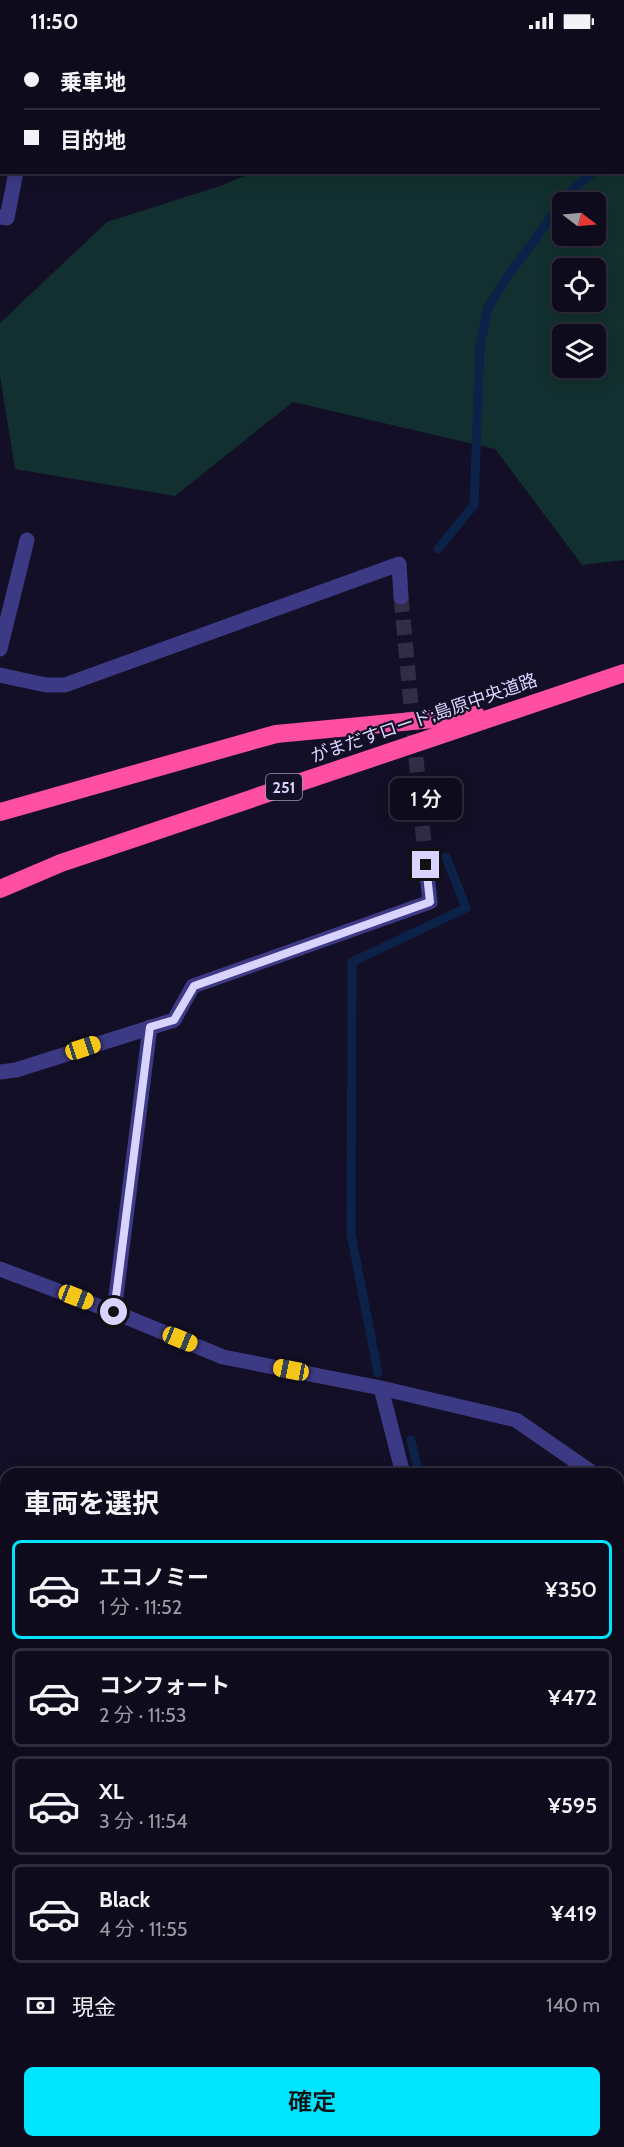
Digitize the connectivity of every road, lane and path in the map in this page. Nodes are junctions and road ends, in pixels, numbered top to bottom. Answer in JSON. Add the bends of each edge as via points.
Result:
{"nodes":[{"id":1,"x":16,"y":174,"type":"edge"},
{"id":2,"x":0,"y":217,"type":"edge"},
{"id":3,"x":27,"y":540,"type":"dead end"},
{"id":4,"x":401,"y":597,"type":"tunnel mouth"},
{"id":5,"x":0,"y":648,"type":"edge"},
{"id":6,"x":624,"y":673,"type":"edge"},
{"id":7,"x":0,"y":675,"type":"edge"},
{"id":8,"x":508,"y":712,"type":"junction"},
{"id":9,"x":0,"y":812,"type":"edge"},
{"id":10,"x":61,"y":862,"type":"junction"},
{"id":11,"x":426,"y":865,"type":"tunnel mouth"},
{"id":12,"x":0,"y":889,"type":"edge"},
{"id":13,"x":0,"y":903,"type":"edge"},
{"id":14,"x":150,"y":1027,"type":"junction"},
{"id":15,"x":0,"y":1072,"type":"edge"},
{"id":16,"x":0,"y":1269,"type":"edge"},
{"id":17,"x":114,"y":1312,"type":"junction"},
{"id":18,"x":381,"y":1388,"type":"junction"},
{"id":19,"x":401,"y":1468,"type":"edge"},
{"id":20,"x":585,"y":1468,"type":"edge"}],
"edges":[{"from":1,"to":2,"type":"street","via":[[7,218]]},
{"from":3,"to":5,"type":"street"},
{"from":4,"to":7,"type":"street","via":[[399,564],[65,685]]},
{"from":6,"to":8,"type":"highway","name":"がまだすロード;島原中央道路","number":"251"},
{"from":8,"to":9,"type":"highway","via":[[276,734]]},
{"from":8,"to":10,"type":"highway","name":"がまだすロード;島原中央道路","number":"251"},
{"from":10,"to":12,"type":"highway","name":"がまだすロード;島原中央道路","number":"251"},
{"from":10,"to":13,"type":"highway"},
{"from":11,"to":14,"type":"street","via":[[430,902],[194,986],[174,1020]]},
{"from":14,"to":15,"type":"street"},
{"from":14,"to":17,"type":"street"},
{"from":16,"to":17,"type":"street"},
{"from":17,"to":18,"type":"street","via":[[223,1357]]},
{"from":18,"to":19,"type":"street"},
{"from":18,"to":20,"type":"street","via":[[516,1420]]}]}
